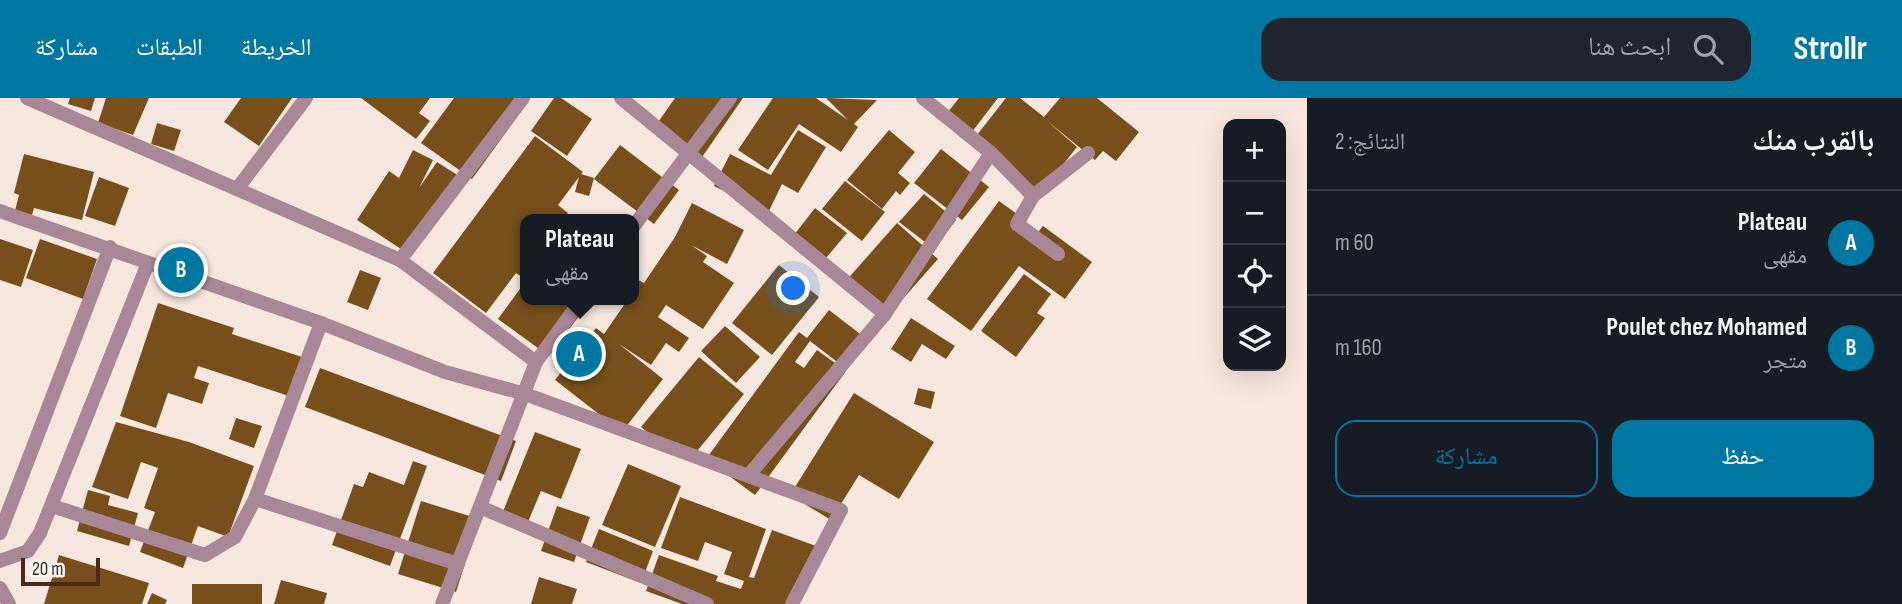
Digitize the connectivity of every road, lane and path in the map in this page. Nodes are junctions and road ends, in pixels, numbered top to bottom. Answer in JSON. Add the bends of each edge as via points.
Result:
{"nodes":[{"id":1,"x":27,"y":98,"type":"edge"},
{"id":2,"x":306,"y":98,"type":"edge"},
{"id":3,"x":523,"y":98,"type":"edge"},
{"id":4,"x":621,"y":98,"type":"edge"},
{"id":5,"x":730,"y":98,"type":"edge"},
{"id":6,"x":923,"y":98,"type":"edge"},
{"id":7,"x":689,"y":151,"type":"junction"},
{"id":8,"x":991,"y":153,"type":"junction"},
{"id":9,"x":1087,"y":153,"type":"dead end"},
{"id":10,"x":237,"y":190,"type":"junction"},
{"id":11,"x":1033,"y":196,"type":"junction"},
{"id":12,"x":0,"y":211,"type":"edge"},
{"id":13,"x":639,"y":219,"type":"edge"},
{"id":14,"x":110,"y":247,"type":"junction"},
{"id":15,"x":1058,"y":254,"type":"dead end"},
{"id":16,"x":400,"y":260,"type":"junction"},
{"id":17,"x":148,"y":263,"type":"junction"},
{"id":18,"x":577,"y":305,"type":"edge"},
{"id":19,"x":885,"y":314,"type":"junction"},
{"id":20,"x":321,"y":323,"type":"junction"},
{"id":21,"x":536,"y":362,"type":"junction"},
{"id":22,"x":525,"y":394,"type":"junction"},
{"id":23,"x":748,"y":476,"type":"junction"},
{"id":24,"x":255,"y":499,"type":"junction"},
{"id":25,"x":52,"y":506,"type":"junction"},
{"id":26,"x":480,"y":507,"type":"junction"},
{"id":27,"x":0,"y":533,"type":"edge"},
{"id":28,"x":0,"y":561,"type":"edge"},
{"id":29,"x":458,"y":564,"type":"junction"},
{"id":30,"x":0,"y":588,"type":"edge"},
{"id":31,"x":9,"y":604,"type":"edge"},
{"id":32,"x":442,"y":604,"type":"edge"},
{"id":33,"x":707,"y":604,"type":"edge"},
{"id":34,"x":792,"y":604,"type":"edge"}],
"edges":[{"from":1,"to":10,"type":"street"},
{"from":2,"to":10,"type":"street"},
{"from":3,"to":16,"type":"street"},
{"from":4,"to":7,"type":"street"},
{"from":5,"to":7,"type":"street"},
{"from":6,"to":8,"type":"street"},
{"from":7,"to":13,"type":"street"},
{"from":7,"to":19,"type":"street"},
{"from":8,"to":11,"type":"street"},
{"from":8,"to":19,"type":"street"},
{"from":9,"to":11,"type":"street"},
{"from":10,"to":16,"type":"street"},
{"from":11,"to":15,"type":"street","via":[[1017,224]]},
{"from":12,"to":14,"type":"street"},
{"from":14,"to":17,"type":"street"},
{"from":14,"to":27,"type":"street"},
{"from":16,"to":21,"type":"street"},
{"from":17,"to":20,"type":"street"},
{"from":17,"to":25,"type":"street"},
{"from":18,"to":21,"type":"street"},
{"from":19,"to":23,"type":"street"},
{"from":20,"to":22,"type":"street","via":[[445,372]]},
{"from":20,"to":24,"type":"street"},
{"from":21,"to":22,"type":"street"},
{"from":22,"to":23,"type":"street"},
{"from":22,"to":26,"type":"street"},
{"from":23,"to":34,"type":"street","via":[[841,510]]},
{"from":24,"to":25,"type":"street","via":[[235,537],[205,555]]},
{"from":24,"to":29,"type":"street"},
{"from":25,"to":28,"type":"street","via":[[28,551]]},
{"from":26,"to":29,"type":"street"},
{"from":26,"to":33,"type":"street"},
{"from":29,"to":32,"type":"street"},
{"from":30,"to":31,"type":"street"}]}
